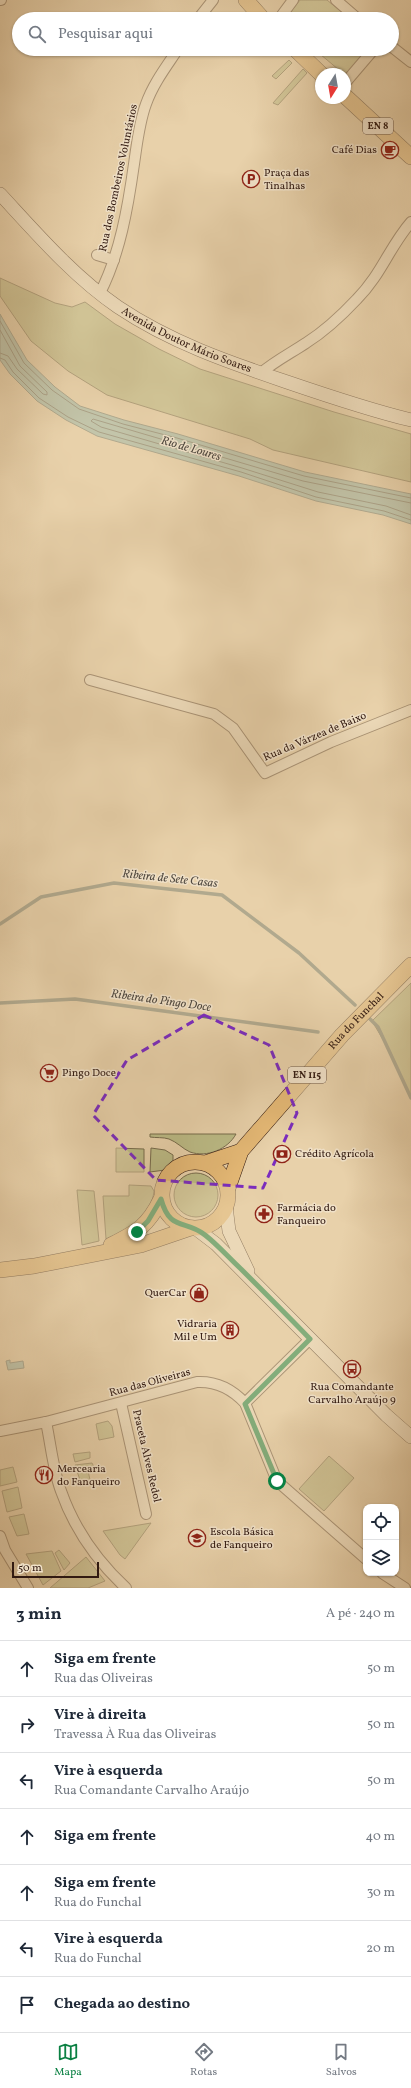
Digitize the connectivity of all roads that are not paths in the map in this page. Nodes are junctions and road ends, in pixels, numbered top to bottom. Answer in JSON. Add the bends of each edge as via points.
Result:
{"nodes":[{"id":1,"x":213,"y":0,"type":"edge"},
{"id":2,"x":246,"y":0,"type":"edge"},
{"id":3,"x":293,"y":0,"type":"edge"},
{"id":4,"x":336,"y":0,"type":"edge"},
{"id":5,"x":204,"y":12,"type":"edge"},
{"id":6,"x":257,"y":12,"type":"edge"},
{"id":7,"x":284,"y":12,"type":"edge"},
{"id":8,"x":350,"y":12,"type":"edge"},
{"id":9,"x":399,"y":53,"type":"edge"},
{"id":10,"x":174,"y":56,"type":"edge"},
{"id":11,"x":302,"y":56,"type":"edge"},
{"id":12,"x":368,"y":56,"type":"edge"},
{"id":13,"x":411,"y":62,"type":"edge"},
{"id":14,"x":315,"y":68,"type":"edge"},
{"id":15,"x":351,"y":75,"type":"edge"},
{"id":16,"x":351,"y":102,"type":"edge"},
{"id":17,"x":411,"y":157,"type":"edge"},
{"id":18,"x":0,"y":194,"type":"edge"},
{"id":19,"x":411,"y":222,"type":"edge"},
{"id":20,"x":97,"y":255,"type":"dead end"},
{"id":21,"x":114,"y":260,"type":"junction"},
{"id":22,"x":100,"y":293,"type":"junction"},
{"id":23,"x":261,"y":373,"type":"junction"},
{"id":24,"x":411,"y":420,"type":"edge"},
{"id":25,"x":90,"y":680,"type":"dead end"},
{"id":26,"x":411,"y":710,"type":"edge"},
{"id":27,"x":411,"y":965,"type":"edge"},
{"id":28,"x":241,"y":1151,"type":"junction"},
{"id":29,"x":205,"y":1163,"type":"junction"},
{"id":30,"x":228,"y":1188,"type":"junction"},
{"id":31,"x":161,"y":1199,"type":"junction"},
{"id":32,"x":226,"y":1206,"type":"junction"},
{"id":33,"x":193,"y":1228,"type":"junction"},
{"id":34,"x":89,"y":1254,"type":"junction"},
{"id":35,"x":0,"y":1270,"type":"edge"},
{"id":36,"x":251,"y":1278,"type":"junction"},
{"id":37,"x":310,"y":1339,"type":"junction"},
{"id":38,"x":121,"y":1403,"type":"junction"},
{"id":39,"x":245,"y":1404,"type":"junction"},
{"id":40,"x":46,"y":1422,"type":"junction"},
{"id":41,"x":0,"y":1431,"type":"edge"},
{"id":42,"x":411,"y":1437,"type":"edge"},
{"id":43,"x":146,"y":1514,"type":"dead end"},
{"id":44,"x":0,"y":1536,"type":"edge"},
{"id":45,"x":363,"y":1556,"type":"edge"},
{"id":46,"x":387,"y":1576,"type":"edge"},
{"id":47,"x":28,"y":1588,"type":"edge"},
{"id":48,"x":126,"y":1588,"type":"edge"},
{"id":49,"x":405,"y":1588,"type":"edge"}],
"edges":[{"from":1,"to":5,"type":"street"},
{"from":2,"to":6,"type":"main road"},
{"from":3,"to":7,"type":"street"},
{"from":4,"to":8,"type":"street"},
{"from":9,"to":13,"type":"street"},
{"from":10,"to":21,"type":"street","name":"Rua dos Bombeiros Voluntários","via":[[150,94],[141,117],[129,197]]},
{"from":11,"to":14,"type":"main road"},
{"from":12,"to":15,"type":"street"},
{"from":16,"to":17,"type":"main road","number":"EN 8"},
{"from":18,"to":22,"type":"street","name":"Avenida Doutor Mário Soares","via":[[61,258]]},
{"from":19,"to":23,"type":"street","via":[[401,233],[377,276],[351,305],[307,342]]},
{"from":20,"to":21,"type":"street"},
{"from":21,"to":22,"type":"street","name":"Rua dos Bombeiros Voluntários","via":[[111,274]]},
{"from":22,"to":23,"type":"street","name":"Avenida Doutor Mário Soares","via":[[167,336],[199,351]]},
{"from":23,"to":24,"type":"street","name":"Avenida Doutor Mário Soares","via":[[358,406]]},
{"from":25,"to":26,"type":"street","name":"Rua da Várzea de Baixo","via":[[214,714],[233,728],[265,773],[331,742]]},
{"from":27,"to":28,"type":"main road","name":"Rua do Funchal","number":"EN 115","via":[[342,1036]]},
{"from":28,"to":29,"type":"main road"},
{"from":28,"to":30,"type":"main road","name":"Rua do Funchal"},
{"from":29,"to":30,"type":"main road","via":[[215,1168]]},
{"from":29,"to":31,"type":"main road","via":[[193,1161],[174,1168],[162,1185]]},
{"from":30,"to":32,"type":"main road","name":"Rua do Funchal"},
{"from":31,"to":33,"type":"main road","via":[[170,1217],[178,1224]]},
{"from":31,"to":34,"type":"main road","via":[[148,1221],[137,1232]]},
{"from":32,"to":33,"type":"main road","via":[[222,1215],[214,1222],[205,1227]]},
{"from":32,"to":36,"type":"street","via":[[229,1231]]},
{"from":33,"to":34,"type":"main road","via":[[141,1244]]},
{"from":33,"to":36,"type":"street","via":[[216,1244]]},
{"from":34,"to":35,"type":"main road","via":[[34,1266]]},
{"from":36,"to":37,"type":"street"},
{"from":37,"to":39,"type":"street"},
{"from":37,"to":42,"type":"street","via":[[386,1416]]},
{"from":38,"to":39,"type":"street","name":"Rua das Oliveiras","via":[[197,1382],[207,1382],[236,1393]]},
{"from":38,"to":40,"type":"street","name":"Rua das Oliveiras"},
{"from":38,"to":43,"type":"street","name":"Praceta Alves Redol"},
{"from":39,"to":45,"type":"street","name":"Rua das Oliveiras","via":[[277,1481]]},
{"from":40,"to":41,"type":"street","name":"Rua das Oliveiras"},
{"from":40,"to":48,"type":"street","via":[[61,1491],[89,1545],[113,1576]]},
{"from":44,"to":47,"type":"street","via":[[5,1550]]},
{"from":46,"to":49,"type":"street"}]}
